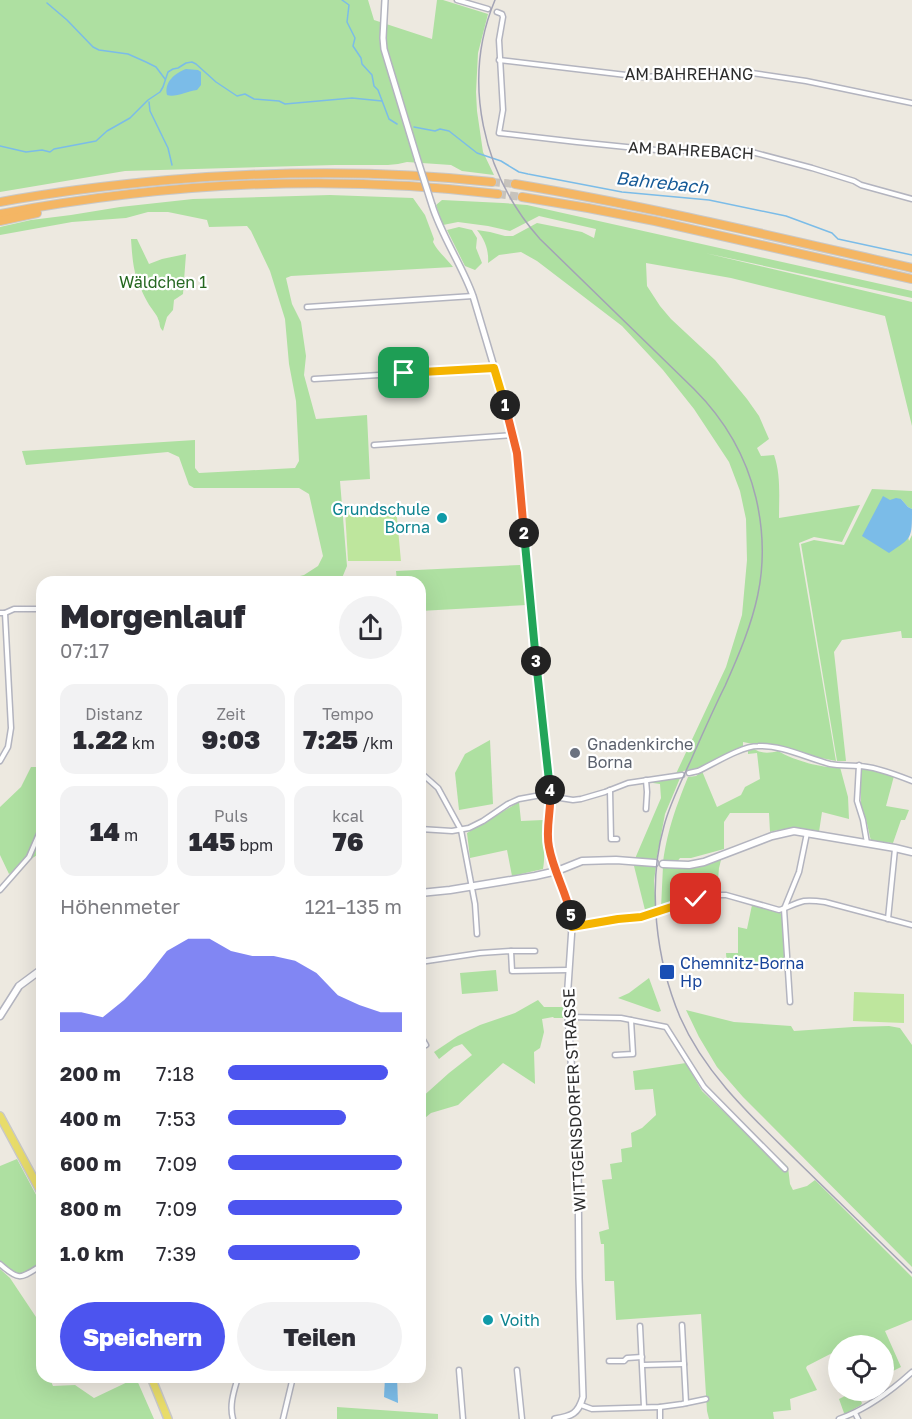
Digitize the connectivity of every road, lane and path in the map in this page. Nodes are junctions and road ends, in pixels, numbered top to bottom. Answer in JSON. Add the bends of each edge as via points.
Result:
{"nodes":[{"id":1,"x":385,"y":0,"type":"edge"},
{"id":2,"x":457,"y":0,"type":"edge"},
{"id":3,"x":488,"y":9,"type":"dead end"},
{"id":4,"x":497,"y":12,"type":"dead end"},
{"id":5,"x":499,"y":60,"type":"junction"},
{"id":6,"x":912,"y":103,"type":"edge"},
{"id":7,"x":492,"y":182,"type":"tunnel mouth"},
{"id":8,"x":515,"y":184,"type":"tunnel mouth"},
{"id":9,"x":498,"y":194,"type":"tunnel mouth"},
{"id":10,"x":522,"y":197,"type":"tunnel mouth"},
{"id":11,"x":0,"y":198,"type":"edge"},
{"id":12,"x":912,"y":199,"type":"edge"},
{"id":13,"x":15,"y":200,"type":"junction"},
{"id":14,"x":0,"y":202,"type":"edge"},
{"id":15,"x":70,"y":202,"type":"junction"},
{"id":16,"x":0,"y":214,"type":"edge"},
{"id":17,"x":0,"y":221,"type":"edge"},
{"id":18,"x":912,"y":268,"type":"edge"},
{"id":19,"x":912,"y":279,"type":"edge"},
{"id":20,"x":473,"y":296,"type":"junction"},
{"id":21,"x":307,"y":307,"type":"dead end"},
{"id":22,"x":494,"y":368,"type":"junction"},
{"id":23,"x":314,"y":378,"type":"dead end"},
{"id":24,"x":513,"y":435,"type":"junction"},
{"id":25,"x":374,"y":446,"type":"dead end"},
{"id":26,"x":36,"y":609,"type":"edge"},
{"id":27,"x":3,"y":613,"type":"edge"},
{"id":28,"x":0,"y":761,"type":"edge"},
{"id":29,"x":859,"y":765,"type":"junction"},
{"id":30,"x":690,"y":773,"type":"dead end"},
{"id":31,"x":682,"y":775,"type":"dead end"},
{"id":32,"x":426,"y":777,"type":"edge"},
{"id":33,"x":646,"y":780,"type":"junction"},
{"id":34,"x":912,"y":781,"type":"edge"},
{"id":35,"x":610,"y":790,"type":"junction"},
{"id":36,"x":550,"y":796,"type":"junction"},
{"id":37,"x":646,"y":809,"type":"dead end"},
{"id":38,"x":426,"y":830,"type":"edge"},
{"id":39,"x":461,"y":830,"type":"junction"},
{"id":40,"x":807,"y":833,"type":"junction"},
{"id":41,"x":617,"y":839,"type":"dead end"},
{"id":42,"x":36,"y":841,"type":"edge"},
{"id":43,"x":867,"y":843,"type":"junction"},
{"id":44,"x":895,"y":848,"type":"junction"},
{"id":45,"x":912,"y":852,"type":"edge"},
{"id":46,"x":654,"y":863,"type":"dead end"},
{"id":47,"x":663,"y":864,"type":"dead end"},
{"id":48,"x":556,"y":871,"type":"junction"},
{"id":49,"x":471,"y":887,"type":"junction"},
{"id":50,"x":0,"y":890,"type":"edge"},
{"id":51,"x":426,"y":892,"type":"edge"},
{"id":52,"x":784,"y":909,"type":"junction"},
{"id":53,"x":888,"y":919,"type":"junction"},
{"id":54,"x":912,"y":925,"type":"edge"},
{"id":55,"x":572,"y":927,"type":"junction"},
{"id":56,"x":477,"y":934,"type":"dead end"},
{"id":57,"x":511,"y":951,"type":"junction"},
{"id":58,"x":535,"y":951,"type":"dead end"},
{"id":59,"x":426,"y":961,"type":"edge"},
{"id":60,"x":568,"y":970,"type":"junction"},
{"id":61,"x":36,"y":974,"type":"edge"},
{"id":62,"x":790,"y":1002,"type":"dead end"},
{"id":63,"x":0,"y":1016,"type":"edge"},
{"id":64,"x":568,"y":1017,"type":"junction"},
{"id":65,"x":631,"y":1020,"type":"junction"},
{"id":66,"x":615,"y":1055,"type":"dead end"},
{"id":67,"x":0,"y":1116,"type":"edge"},
{"id":68,"x":785,"y":1169,"type":"dead end"},
{"id":69,"x":36,"y":1183,"type":"edge"},
{"id":70,"x":0,"y":1264,"type":"edge"},
{"id":71,"x":36,"y":1269,"type":"edge"},
{"id":72,"x":682,"y":1325,"type":"dead end"},
{"id":73,"x":640,"y":1326,"type":"dead end"},
{"id":74,"x":642,"y":1358,"type":"junction"},
{"id":75,"x":609,"y":1361,"type":"dead end"},
{"id":76,"x":684,"y":1364,"type":"junction"},
{"id":77,"x":643,"y":1365,"type":"junction"},
{"id":78,"x":459,"y":1370,"type":"dead end"},
{"id":79,"x":517,"y":1370,"type":"dead end"},
{"id":80,"x":912,"y":1372,"type":"edge"},
{"id":81,"x":153,"y":1383,"type":"edge"},
{"id":82,"x":236,"y":1383,"type":"edge"},
{"id":83,"x":292,"y":1383,"type":"edge"},
{"id":84,"x":706,"y":1399,"type":"dead end"},
{"id":85,"x":686,"y":1403,"type":"junction"},
{"id":86,"x":580,"y":1405,"type":"junction"},
{"id":87,"x":645,"y":1407,"type":"junction"},
{"id":88,"x":660,"y":1407,"type":"junction"},
{"id":89,"x":855,"y":1413,"type":"junction"},
{"id":90,"x":168,"y":1419,"type":"edge"},
{"id":91,"x":233,"y":1419,"type":"edge"},
{"id":92,"x":283,"y":1419,"type":"edge"},
{"id":93,"x":463,"y":1419,"type":"edge"},
{"id":94,"x":522,"y":1419,"type":"edge"},
{"id":95,"x":555,"y":1419,"type":"edge"},
{"id":96,"x":660,"y":1419,"type":"edge"},
{"id":97,"x":838,"y":1419,"type":"edge"},
{"id":98,"x":858,"y":1419,"type":"edge"}],
"edges":[{"from":1,"to":20,"type":"street","name":"WITTGENSDORFER STRASSE","bridge":true,"via":[[384,49],[440,228]]},
{"from":2,"to":3,"type":"street"},
{"from":4,"to":5,"type":"street","via":[[503,17]]},
{"from":5,"to":6,"type":"street","name":"AM BAHREHANG","via":[[643,77],[753,73]]},
{"from":5,"to":12,"type":"street","name":"AM BAHREBACH","via":[[500,133],[656,150],[748,151]]},
{"from":7,"to":13,"type":"highway","via":[[349,172],[286,173],[136,183]]},
{"from":8,"to":18,"type":"highway","via":[[662,212]]},
{"from":9,"to":15,"type":"highway","via":[[415,186],[314,183],[199,188]]},
{"from":10,"to":19,"type":"highway","via":[[655,221]]},
{"from":11,"to":13,"type":"highway"},
{"from":13,"to":14,"type":"highway"},
{"from":15,"to":16,"type":"highway"},
{"from":15,"to":17,"type":"highway","via":[[57,209]]},
{"from":20,"to":21,"type":"street"},
{"from":20,"to":22,"type":"street","name":"WITTGENSDORFER STRASSE"},
{"from":22,"to":23,"type":"street"},
{"from":22,"to":24,"type":"street","name":"WITTGENSDORFER STRASSE"},
{"from":24,"to":25,"type":"street"},
{"from":24,"to":36,"type":"street","name":"WITTGENSDORFER STRASSE"},
{"from":26,"to":27,"type":"street"},
{"from":27,"to":28,"type":"street","via":[[11,728],[8,747]]},
{"from":29,"to":30,"type":"street","via":[[830,764],[786,750],[757,746]]},
{"from":29,"to":34,"type":"street"},
{"from":29,"to":43,"type":"street","via":[[857,801]]},
{"from":31,"to":33,"type":"street"},
{"from":32,"to":39,"type":"street","via":[[438,788]]},
{"from":33,"to":35,"type":"street"},
{"from":33,"to":37,"type":"street"},
{"from":35,"to":36,"type":"street","via":[[573,800]]},
{"from":35,"to":41,"type":"street","via":[[611,838]]},
{"from":36,"to":39,"type":"street","via":[[519,799]]},
{"from":36,"to":48,"type":"street","name":"WITTGENSDORFER STRASSE","via":[[548,839]]},
{"from":38,"to":39,"type":"street"},
{"from":39,"to":49,"type":"street"},
{"from":40,"to":43,"type":"main road"},
{"from":40,"to":47,"type":"main road","via":[[794,831],[772,836],[704,862]]},
{"from":40,"to":52,"type":"street","via":[[800,868]]},
{"from":42,"to":50,"type":"street","via":[[29,857]]},
{"from":43,"to":44,"type":"main road"},
{"from":44,"to":45,"type":"main road"},
{"from":44,"to":53,"type":"street"},
{"from":46,"to":48,"type":"main road","via":[[589,860]]},
{"from":48,"to":49,"type":"main road"},
{"from":48,"to":55,"type":"street","name":"WITTGENSDORFER STRASSE"},
{"from":49,"to":51,"type":"main road"},
{"from":49,"to":56,"type":"street"},
{"from":52,"to":53,"type":"street","via":[[811,900]]},
{"from":52,"to":55,"type":"street","via":[[715,895],[641,917]]},
{"from":52,"to":62,"type":"street"},
{"from":53,"to":54,"type":"street"},
{"from":55,"to":60,"type":"street","name":"WITTGENSDORFER STRASSE"},
{"from":57,"to":58,"type":"street"},
{"from":57,"to":59,"type":"street"},
{"from":57,"to":60,"type":"street","via":[[512,971]]},
{"from":60,"to":64,"type":"street","name":"WITTGENSDORFER STRASSE"},
{"from":61,"to":63,"type":"main road","via":[[20,986]]},
{"from":64,"to":65,"type":"street"},
{"from":64,"to":86,"type":"street","name":"WITTGENSDORFER STRASSE","via":[[578,1163],[583,1396]]},
{"from":65,"to":66,"type":"street","via":[[633,1054]]},
{"from":65,"to":68,"type":"street","via":[[666,1027],[704,1087]]},
{"from":67,"to":69,"type":"main road"},
{"from":70,"to":71,"type":"street","via":[[20,1276]]},
{"from":72,"to":76,"type":"street"},
{"from":73,"to":74,"type":"street"},
{"from":74,"to":75,"type":"street"},
{"from":74,"to":77,"type":"street"},
{"from":76,"to":77,"type":"street"},
{"from":76,"to":85,"type":"street"},
{"from":77,"to":87,"type":"street"},
{"from":78,"to":93,"type":"street"},
{"from":79,"to":94,"type":"street"},
{"from":80,"to":89,"type":"street"},
{"from":81,"to":90,"type":"main road"},
{"from":82,"to":91,"type":"street","via":[[231,1402]]},
{"from":83,"to":92,"type":"street"},
{"from":84,"to":85,"type":"street"},
{"from":85,"to":88,"type":"street"},
{"from":86,"to":87,"type":"street"},
{"from":86,"to":95,"type":"street","via":[[574,1413]]},
{"from":87,"to":88,"type":"street"},
{"from":88,"to":96,"type":"street"},
{"from":89,"to":97,"type":"street"},
{"from":89,"to":98,"type":"street"}]}
